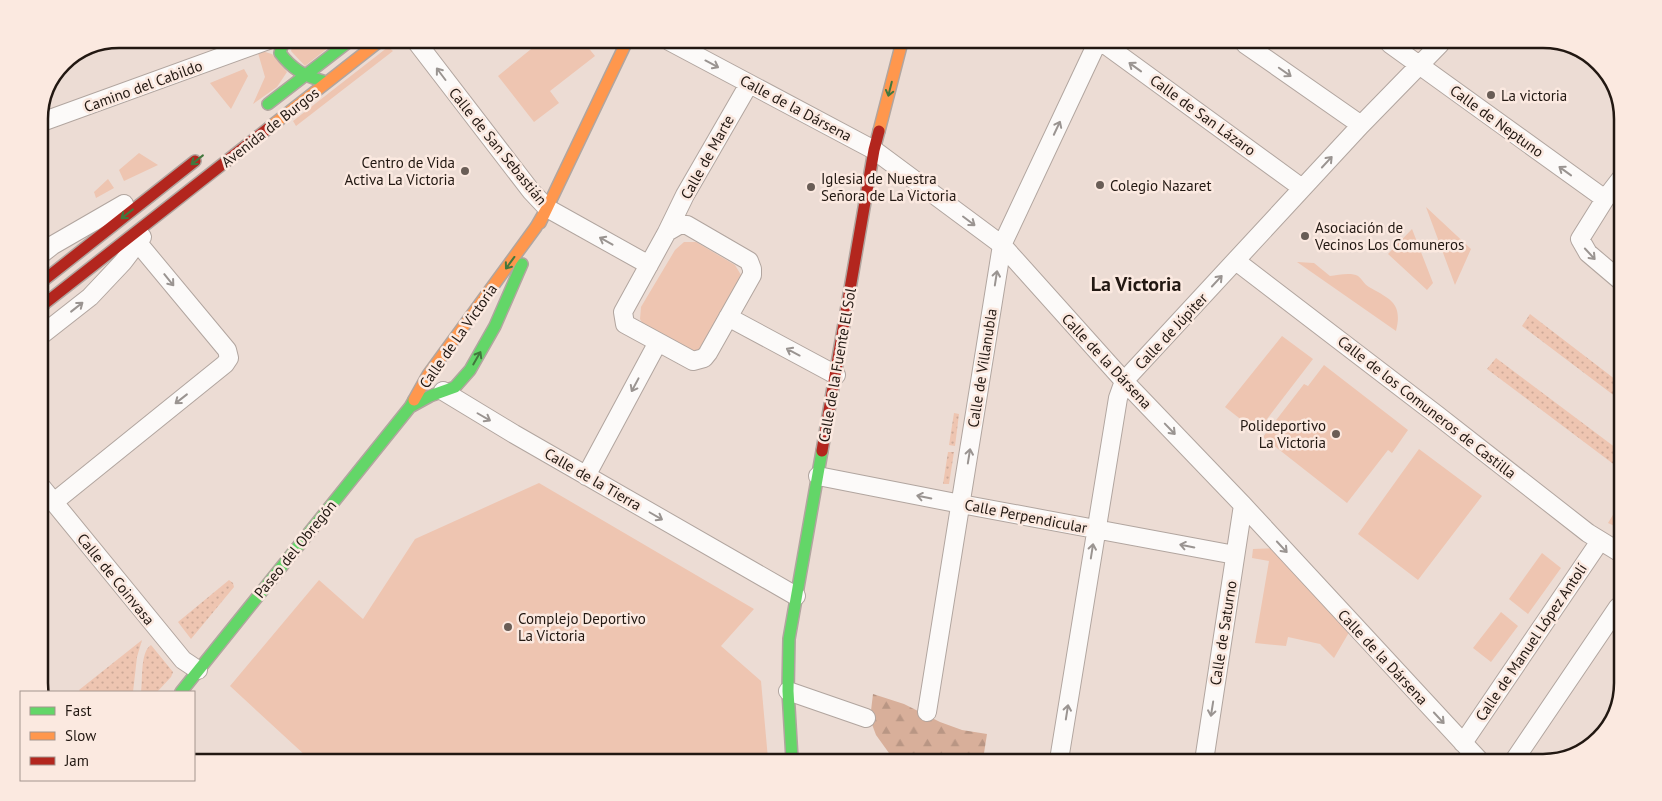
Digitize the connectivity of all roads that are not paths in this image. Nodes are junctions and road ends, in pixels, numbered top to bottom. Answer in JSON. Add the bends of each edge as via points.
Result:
{"nodes":[{"id":1,"x":239,"y":47,"type":"edge"},
{"id":2,"x":266,"y":47,"type":"edge"},
{"id":3,"x":280,"y":47,"type":"edge"},
{"id":4,"x":342,"y":47,"type":"edge"},
{"id":5,"x":372,"y":47,"type":"edge"},
{"id":6,"x":420,"y":47,"type":"edge"},
{"id":7,"x":624,"y":47,"type":"edge"},
{"id":8,"x":680,"y":47,"type":"edge"},
{"id":9,"x":901,"y":47,"type":"edge"},
{"id":10,"x":1095,"y":47,"type":"edge"},
{"id":11,"x":1108,"y":47,"type":"edge"},
{"id":12,"x":1249,"y":47,"type":"edge"},
{"id":13,"x":1394,"y":47,"type":"edge"},
{"id":14,"x":1437,"y":47,"type":"edge"},
{"id":15,"x":1420,"y":66,"type":"junction"},
{"id":16,"x":304,"y":76,"type":"junction"},
{"id":17,"x":328,"y":82,"type":"junction"},
{"id":18,"x":749,"y":84,"type":"junction"},
{"id":19,"x":256,"y":113,"type":"dead end"},
{"id":20,"x":48,"y":120,"type":"edge"},
{"id":21,"x":1361,"y":125,"type":"junction"},
{"id":22,"x":874,"y":150,"type":"junction"},
{"id":23,"x":204,"y":155,"type":"dead end"},
{"id":24,"x":166,"y":184,"type":"junction"},
{"id":25,"x":1614,"y":187,"type":"edge"},
{"id":26,"x":1302,"y":188,"type":"junction"},
{"id":27,"x":1605,"y":199,"type":"junction"},
{"id":28,"x":547,"y":208,"type":"junction"},
{"id":29,"x":160,"y":214,"type":"junction"},
{"id":30,"x":666,"y":232,"type":"junction"},
{"id":31,"x":138,"y":242,"type":"junction"},
{"id":32,"x":1002,"y":245,"type":"junction"},
{"id":33,"x":48,"y":249,"type":"edge"},
{"id":34,"x":1236,"y":261,"type":"junction"},
{"id":35,"x":649,"y":264,"type":"junction"},
{"id":36,"x":1614,"y":275,"type":"edge"},
{"id":37,"x":48,"y":277,"type":"edge"},
{"id":38,"x":48,"y":301,"type":"edge"},
{"id":39,"x":728,"y":318,"type":"junction"},
{"id":40,"x":48,"y":330,"type":"edge"},
{"id":41,"x":459,"y":334,"type":"junction"},
{"id":42,"x":658,"y":342,"type":"junction"},
{"id":43,"x":836,"y":375,"type":"junction"},
{"id":44,"x":1124,"y":381,"type":"junction"},
{"id":45,"x":442,"y":382,"type":"junction"},
{"id":46,"x":410,"y":407,"type":"junction"},
{"id":47,"x":586,"y":476,"type":"junction"},
{"id":48,"x":818,"y":476,"type":"junction"},
{"id":49,"x":48,"y":495,"type":"edge"},
{"id":50,"x":54,"y":502,"type":"junction"},
{"id":51,"x":961,"y":504,"type":"junction"},
{"id":52,"x":1243,"y":505,"type":"junction"},
{"id":53,"x":1096,"y":529,"type":"junction"},
{"id":54,"x":1600,"y":541,"type":"junction"},
{"id":55,"x":1614,"y":549,"type":"edge"},
{"id":56,"x":1235,"y":555,"type":"junction"},
{"id":57,"x":796,"y":596,"type":"junction"},
{"id":58,"x":1614,"y":613,"type":"edge"},
{"id":59,"x":198,"y":670,"type":"junction"},
{"id":60,"x":182,"y":691,"type":"edge"},
{"id":61,"x":788,"y":691,"type":"junction"},
{"id":62,"x":927,"y":712,"type":"dead end"},
{"id":63,"x":866,"y":718,"type":"dead end"},
{"id":64,"x":1463,"y":743,"type":"junction"},
{"id":65,"x":792,"y":754,"type":"edge"},
{"id":66,"x":1060,"y":754,"type":"edge"},
{"id":67,"x":1205,"y":754,"type":"edge"},
{"id":68,"x":1473,"y":754,"type":"edge"},
{"id":69,"x":1518,"y":754,"type":"edge"}],
"edges":[{"from":1,"to":2,"type":"street","name":"Camino del Cabildo"},
{"from":1,"to":20,"type":"street","name":"Camino del Cabildo"},
{"from":3,"to":16,"type":"main road","name":"Camino del Cabildo","via":[[292,68]]},
{"from":4,"to":16,"type":"main road","name":"Avenida de Burgos"},
{"from":5,"to":17,"type":"main road","name":"Avenida de Burgos"},
{"from":28,"to":6,"type":"street","name":"Calle de San Sebastián","one_way":true},
{"from":7,"to":28,"type":"main road","name":"Calle de La Victoria"},
{"from":8,"to":18,"type":"street","name":"Calle de la Dársena","one_way":true},
{"from":9,"to":22,"type":"main road","name":"Calle de la Fuente El Sol","one_way":true},
{"from":32,"to":10,"type":"street","name":"Calle de Villanubla","one_way":true},
{"from":26,"to":11,"type":"street","name":"Calle de San Lázaro","one_way":true},
{"from":12,"to":21,"type":"street","one_way":true},
{"from":13,"to":15,"type":"street","name":"Calle de Neptuno"},
{"from":14,"to":15,"type":"street","name":"Calle de Júpiter"},
{"from":15,"to":21,"type":"street","name":"Calle de Júpiter"},
{"from":27,"to":15,"type":"street","name":"Calle de Neptuno","one_way":true},
{"from":16,"to":17,"type":"main road","name":"Camino del Cabildo"},
{"from":16,"to":19,"type":"main road","name":"Avenida de Burgos"},
{"from":17,"to":29,"type":"main road","name":"Avenida de Burgos"},
{"from":18,"to":22,"type":"street","name":"Calle de la Dársena"},
{"from":18,"to":30,"type":"street","name":"Calle de Marte"},
{"from":26,"to":21,"type":"street","name":"Calle de Júpiter","one_way":true},
{"from":22,"to":32,"type":"street","name":"Calle de la Dársena","one_way":true},
{"from":22,"to":43,"type":"main road","name":"Calle de la Fuente El Sol"},
{"from":23,"to":24,"type":"main road","name":"Avenida de Burgos","one_way":true},
{"from":24,"to":33,"type":"street","name":"Avenida de Burgos","via":[[136,197]]},
{"from":24,"to":37,"type":"main road","name":"Avenida de Burgos","one_way":true},
{"from":25,"to":27,"type":"street"},
{"from":26,"to":34,"type":"street","name":"Calle de Júpiter"},
{"from":27,"to":36,"type":"street","one_way":true,"via":[[1580,239],[1588,253]]},
{"from":35,"to":28,"type":"street","name":"Calle de San Sebastián","one_way":true},
{"from":28,"to":41,"type":"main road","name":"Calle de La Victoria","one_way":true},
{"from":45,"to":28,"type":"main road","name":"Calle de La Victoria","one_way":true,"via":[[455,387],[470,370],[491,334]]},
{"from":29,"to":31,"type":"street","name":"Avenida de Burgos"},
{"from":29,"to":38,"type":"main road","name":"Avenida de Burgos"},
{"from":30,"to":35,"type":"street"},
{"from":30,"to":39,"type":"street","via":[[679,225],[687,225],[749,261],[752,275]]},
{"from":40,"to":31,"type":"street","name":"Avenida de Burgos","one_way":true,"via":[[90,297]]},
{"from":31,"to":50,"type":"street","one_way":true,"via":[[226,350],[229,358]]},
{"from":32,"to":44,"type":"street","name":"Calle de la Dársena"},
{"from":51,"to":32,"type":"street","name":"Calle de Villanubla","one_way":true},
{"from":44,"to":34,"type":"street","name":"Calle de Júpiter","one_way":true},
{"from":34,"to":54,"type":"street","name":"Calle de los Comuneros de Castilla"},
{"from":35,"to":42,"type":"street","via":[[623,312],[623,318],[625,324]]},
{"from":39,"to":42,"type":"street","via":[[708,353],[698,361]]},
{"from":43,"to":39,"type":"street","one_way":true},
{"from":41,"to":45,"type":"main road","via":[[444,365]]},
{"from":41,"to":46,"type":"main road","name":"Calle de La Victoria","via":[[428,375]]},
{"from":42,"to":47,"type":"street","one_way":true},
{"from":43,"to":48,"type":"main road","name":"Calle de la Fuente El Sol"},
{"from":44,"to":52,"type":"street","name":"Calle de la Dársena","one_way":true},
{"from":44,"to":53,"type":"street","name":"Calle de Júpiter","via":[[1118,398]]},
{"from":45,"to":46,"type":"main road","name":"Calle de La Victoria","via":[[430,396]]},
{"from":45,"to":47,"type":"street","name":"Calle de la Tierra","one_way":true,"via":[[473,410]]},
{"from":46,"to":59,"type":"main road","name":"Paseo del Obregón"},
{"from":47,"to":57,"type":"street","name":"Calle de la Tierra","one_way":true},
{"from":51,"to":48,"type":"street","name":"Calle Perpendicular","one_way":true},
{"from":48,"to":57,"type":"main road","name":"Calle de la Fuente El Sol"},
{"from":49,"to":50,"type":"street","name":"Calle de Coinvasa"},
{"from":50,"to":59,"type":"street","name":"Calle de Coinvasa","via":[[183,660]]},
{"from":51,"to":53,"type":"street","name":"Calle Perpendicular"},
{"from":51,"to":62,"type":"street","name":"Calle de Villanubla"},
{"from":52,"to":56,"type":"street","name":"Calle de Saturno"},
{"from":52,"to":64,"type":"street","name":"Calle de la Dársena","one_way":true},
{"from":56,"to":53,"type":"street","name":"Calle Perpendicular","one_way":true},
{"from":66,"to":53,"type":"street","name":"Calle de Júpiter","one_way":true},
{"from":54,"to":55,"type":"street","name":"Calle de los Comuneros de Castilla"},
{"from":54,"to":64,"type":"street","name":"Calle de Manuel López Antolí"},
{"from":56,"to":67,"type":"street","name":"Calle de Saturno","one_way":true},
{"from":57,"to":61,"type":"main road","name":"Calle de la Fuente El Sol","via":[[789,640]]},
{"from":58,"to":69,"type":"street"},
{"from":59,"to":60,"type":"main road","name":"Paseo del Obregón"},
{"from":61,"to":63,"type":"street"},
{"from":61,"to":65,"type":"main road","name":"Calle de la Fuente El Sol"},
{"from":64,"to":68,"type":"street","name":"Calle de la Dársena"}]}
